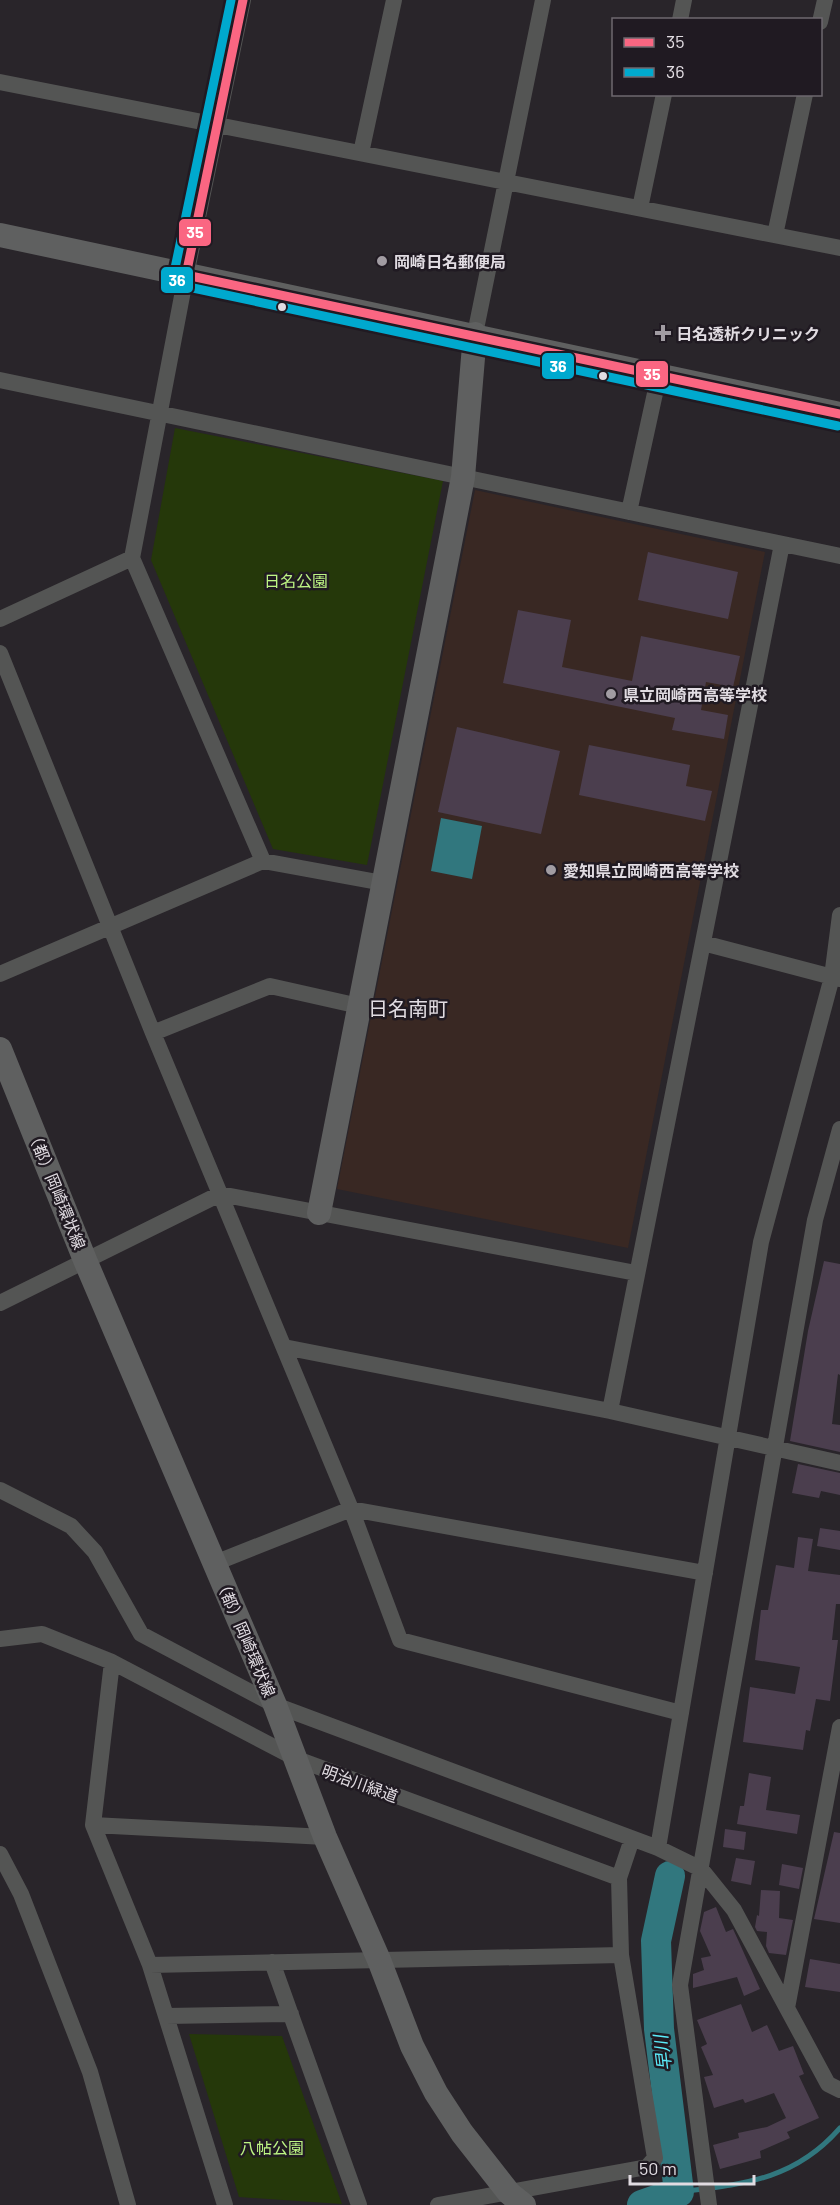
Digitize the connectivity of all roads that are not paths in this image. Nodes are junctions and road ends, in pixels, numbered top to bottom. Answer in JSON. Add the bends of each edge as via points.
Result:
{"nodes":[{"id":1,"x":243,"y":0,"type":"edge"},
{"id":2,"x":394,"y":0,"type":"edge"},
{"id":3,"x":543,"y":0,"type":"edge"},
{"id":4,"x":684,"y":0,"type":"edge"},
{"id":5,"x":825,"y":0,"type":"edge"},
{"id":6,"x":680,"y":18,"type":"edge"},
{"id":7,"x":821,"y":18,"type":"edge"},
{"id":8,"x":0,"y":82,"type":"edge"},
{"id":9,"x":664,"y":96,"type":"edge"},
{"id":10,"x":805,"y":96,"type":"edge"},
{"id":11,"x":217,"y":125,"type":"junction"},
{"id":12,"x":361,"y":153,"type":"junction"},
{"id":13,"x":506,"y":182,"type":"junction"},
{"id":14,"x":640,"y":208,"type":"junction"},
{"id":15,"x":0,"y":235,"type":"edge"},
{"id":16,"x":775,"y":235,"type":"junction"},
{"id":17,"x":840,"y":248,"type":"edge"},
{"id":18,"x":186,"y":275,"type":"junction"},
{"id":19,"x":475,"y":334,"type":"junction"},
{"id":20,"x":659,"y":375,"type":"junction"},
{"id":21,"x":0,"y":380,"type":"edge"},
{"id":22,"x":159,"y":414,"type":"junction"},
{"id":23,"x":840,"y":414,"type":"edge"},
{"id":24,"x":463,"y":477,"type":"junction"},
{"id":25,"x":628,"y":512,"type":"junction"},
{"id":26,"x":782,"y":544,"type":"junction"},
{"id":27,"x":840,"y":556,"type":"edge"},
{"id":28,"x":132,"y":558,"type":"junction"},
{"id":29,"x":0,"y":619,"type":"edge"},
{"id":30,"x":0,"y":653,"type":"edge"},
{"id":31,"x":263,"y":861,"type":"junction"},
{"id":32,"x":383,"y":883,"type":"junction"},
{"id":33,"x":840,"y":915,"type":"edge"},
{"id":34,"x":110,"y":927,"type":"junction"},
{"id":35,"x":703,"y":943,"type":"junction"},
{"id":36,"x":0,"y":974,"type":"edge"},
{"id":37,"x":836,"y":978,"type":"edge"},
{"id":38,"x":359,"y":1006,"type":"junction"},
{"id":39,"x":153,"y":1033,"type":"junction"},
{"id":40,"x":0,"y":1049,"type":"edge"},
{"id":41,"x":840,"y":1129,"type":"edge"},
{"id":42,"x":220,"y":1194,"type":"junction"},
{"id":43,"x":319,"y":1213,"type":"junction"},
{"id":44,"x":85,"y":1260,"type":"junction"},
{"id":45,"x":636,"y":1273,"type":"junction"},
{"id":46,"x":0,"y":1303,"type":"edge"},
{"id":47,"x":284,"y":1347,"type":"junction"},
{"id":48,"x":610,"y":1412,"type":"junction"},
{"id":49,"x":729,"y":1438,"type":"junction"},
{"id":50,"x":774,"y":1448,"type":"junction"},
{"id":51,"x":840,"y":1463,"type":"edge"},
{"id":52,"x":0,"y":1490,"type":"edge"},
{"id":53,"x":351,"y":1509,"type":"junction"},
{"id":54,"x":215,"y":1563,"type":"junction"},
{"id":55,"x":705,"y":1573,"type":"junction"},
{"id":56,"x":0,"y":1640,"type":"edge"},
{"id":57,"x":112,"y":1662,"type":"junction"},
{"id":58,"x":275,"y":1706,"type":"junction"},
{"id":59,"x":681,"y":1713,"type":"junction"},
{"id":60,"x":839,"y":1733,"type":"edge"},
{"id":61,"x":297,"y":1759,"type":"junction"},
{"id":62,"x":93,"y":1825,"type":"junction"},
{"id":63,"x":325,"y":1837,"type":"junction"},
{"id":64,"x":632,"y":1839,"type":"junction"},
{"id":65,"x":658,"y":1848,"type":"junction"},
{"id":66,"x":0,"y":1854,"type":"edge"},
{"id":67,"x":702,"y":1869,"type":"junction"},
{"id":68,"x":619,"y":1878,"type":"junction"},
{"id":69,"x":621,"y":1955,"type":"junction"},
{"id":70,"x":379,"y":1960,"type":"junction"},
{"id":71,"x":272,"y":1962,"type":"junction"},
{"id":72,"x":150,"y":1965,"type":"junction"},
{"id":73,"x":787,"y":2008,"type":"junction"},
{"id":74,"x":291,"y":2014,"type":"junction"},
{"id":75,"x":166,"y":2016,"type":"junction"},
{"id":76,"x":840,"y":2090,"type":"edge"},
{"id":77,"x":516,"y":2199,"type":"edge"},
{"id":78,"x":128,"y":2205,"type":"edge"},
{"id":79,"x":225,"y":2205,"type":"edge"},
{"id":80,"x":359,"y":2205,"type":"edge"},
{"id":81,"x":438,"y":2205,"type":"edge"},
{"id":82,"x":709,"y":2205,"type":"edge"}],
"edges":[{"from":1,"to":11,"type":"street"},
{"from":2,"to":12,"type":"street"},
{"from":3,"to":13,"type":"street"},
{"from":4,"to":6,"type":"street"},
{"from":5,"to":7,"type":"street"},
{"from":8,"to":11,"type":"street"},
{"from":9,"to":14,"type":"street"},
{"from":10,"to":16,"type":"street"},
{"from":11,"to":12,"type":"street"},
{"from":11,"to":18,"type":"street"},
{"from":12,"to":13,"type":"street"},
{"from":13,"to":14,"type":"street"},
{"from":13,"to":19,"type":"street"},
{"from":14,"to":16,"type":"street"},
{"from":15,"to":18,"type":"street"},
{"from":16,"to":17,"type":"street"},
{"from":18,"to":19,"type":"street"},
{"from":18,"to":22,"type":"street"},
{"from":19,"to":20,"type":"street"},
{"from":19,"to":24,"type":"street"},
{"from":20,"to":23,"type":"street"},
{"from":20,"to":25,"type":"street"},
{"from":21,"to":22,"type":"street"},
{"from":22,"to":24,"type":"street"},
{"from":22,"to":28,"type":"street"},
{"from":24,"to":25,"type":"street"},
{"from":24,"to":32,"type":"street"},
{"from":25,"to":26,"type":"street"},
{"from":26,"to":27,"type":"street"},
{"from":26,"to":35,"type":"street"},
{"from":28,"to":29,"type":"street"},
{"from":28,"to":31,"type":"street"},
{"from":30,"to":34,"type":"street"},
{"from":31,"to":32,"type":"street"},
{"from":31,"to":34,"type":"street"},
{"from":32,"to":38,"type":"street"},
{"from":33,"to":37,"type":"street"},
{"from":34,"to":36,"type":"street"},
{"from":34,"to":39,"type":"street"},
{"from":35,"to":37,"type":"street"},
{"from":35,"to":45,"type":"street"},
{"from":37,"to":49,"type":"street","via":[[761,1242]]},
{"from":38,"to":39,"type":"street","via":[[270,986]]},
{"from":38,"to":43,"type":"street"},
{"from":39,"to":42,"type":"street"},
{"from":40,"to":44,"type":"street","name":"（都）岡崎環状線"},
{"from":41,"to":50,"type":"street","via":[[815,1220]]},
{"from":42,"to":43,"type":"street"},
{"from":42,"to":44,"type":"street"},
{"from":42,"to":47,"type":"street"},
{"from":43,"to":45,"type":"street"},
{"from":44,"to":46,"type":"street"},
{"from":44,"to":54,"type":"street","name":"（都）岡崎環状線"},
{"from":45,"to":48,"type":"street"},
{"from":47,"to":48,"type":"street"},
{"from":47,"to":53,"type":"street"},
{"from":48,"to":49,"type":"street"},
{"from":49,"to":50,"type":"street"},
{"from":49,"to":55,"type":"street"},
{"from":50,"to":51,"type":"street"},
{"from":50,"to":67,"type":"street"},
{"from":52,"to":58,"type":"street","via":[[71,1526],[95,1552],[141,1634]]},
{"from":53,"to":54,"type":"street"},
{"from":53,"to":55,"type":"street"},
{"from":53,"to":59,"type":"street","via":[[400,1640]]},
{"from":54,"to":58,"type":"street","name":"（都）岡崎環状線"},
{"from":55,"to":59,"type":"street"},
{"from":56,"to":57,"type":"street","name":"明治川緑道","via":[[42,1635]]},
{"from":57,"to":61,"type":"street","name":"明治川緑道"},
{"from":57,"to":62,"type":"street"},
{"from":58,"to":61,"type":"street","name":"（都）岡崎環状線"},
{"from":58,"to":64,"type":"street"},
{"from":59,"to":65,"type":"street"},
{"from":60,"to":73,"type":"street"},
{"from":61,"to":63,"type":"street","name":"（都）岡崎環状線"},
{"from":61,"to":68,"type":"street","name":"明治川緑道"},
{"from":62,"to":63,"type":"street"},
{"from":62,"to":72,"type":"street"},
{"from":63,"to":70,"type":"street","name":"（都）岡崎環状線"},
{"from":64,"to":65,"type":"street"},
{"from":64,"to":68,"type":"street"},
{"from":65,"to":67,"type":"street"},
{"from":66,"to":78,"type":"street","via":[[21,1894],[90,2072]]},
{"from":67,"to":73,"type":"street","via":[[734,1910]]},
{"from":67,"to":82,"type":"street","via":[[680,1985]]},
{"from":68,"to":69,"type":"street"},
{"from":69,"to":70,"type":"street"},
{"from":69,"to":77,"type":"street","via":[[656,2158],[647,2167]]},
{"from":70,"to":71,"type":"street"},
{"from":70,"to":77,"type":"street","name":"（都）岡崎環状線","via":[[412,2046],[436,2093],[462,2133]]},
{"from":71,"to":72,"type":"street"},
{"from":71,"to":74,"type":"street"},
{"from":72,"to":75,"type":"street"},
{"from":73,"to":76,"type":"street","via":[[828,2084]]},
{"from":74,"to":75,"type":"street"},
{"from":74,"to":80,"type":"street"},
{"from":75,"to":79,"type":"street"},
{"from":77,"to":81,"type":"street"}]}
